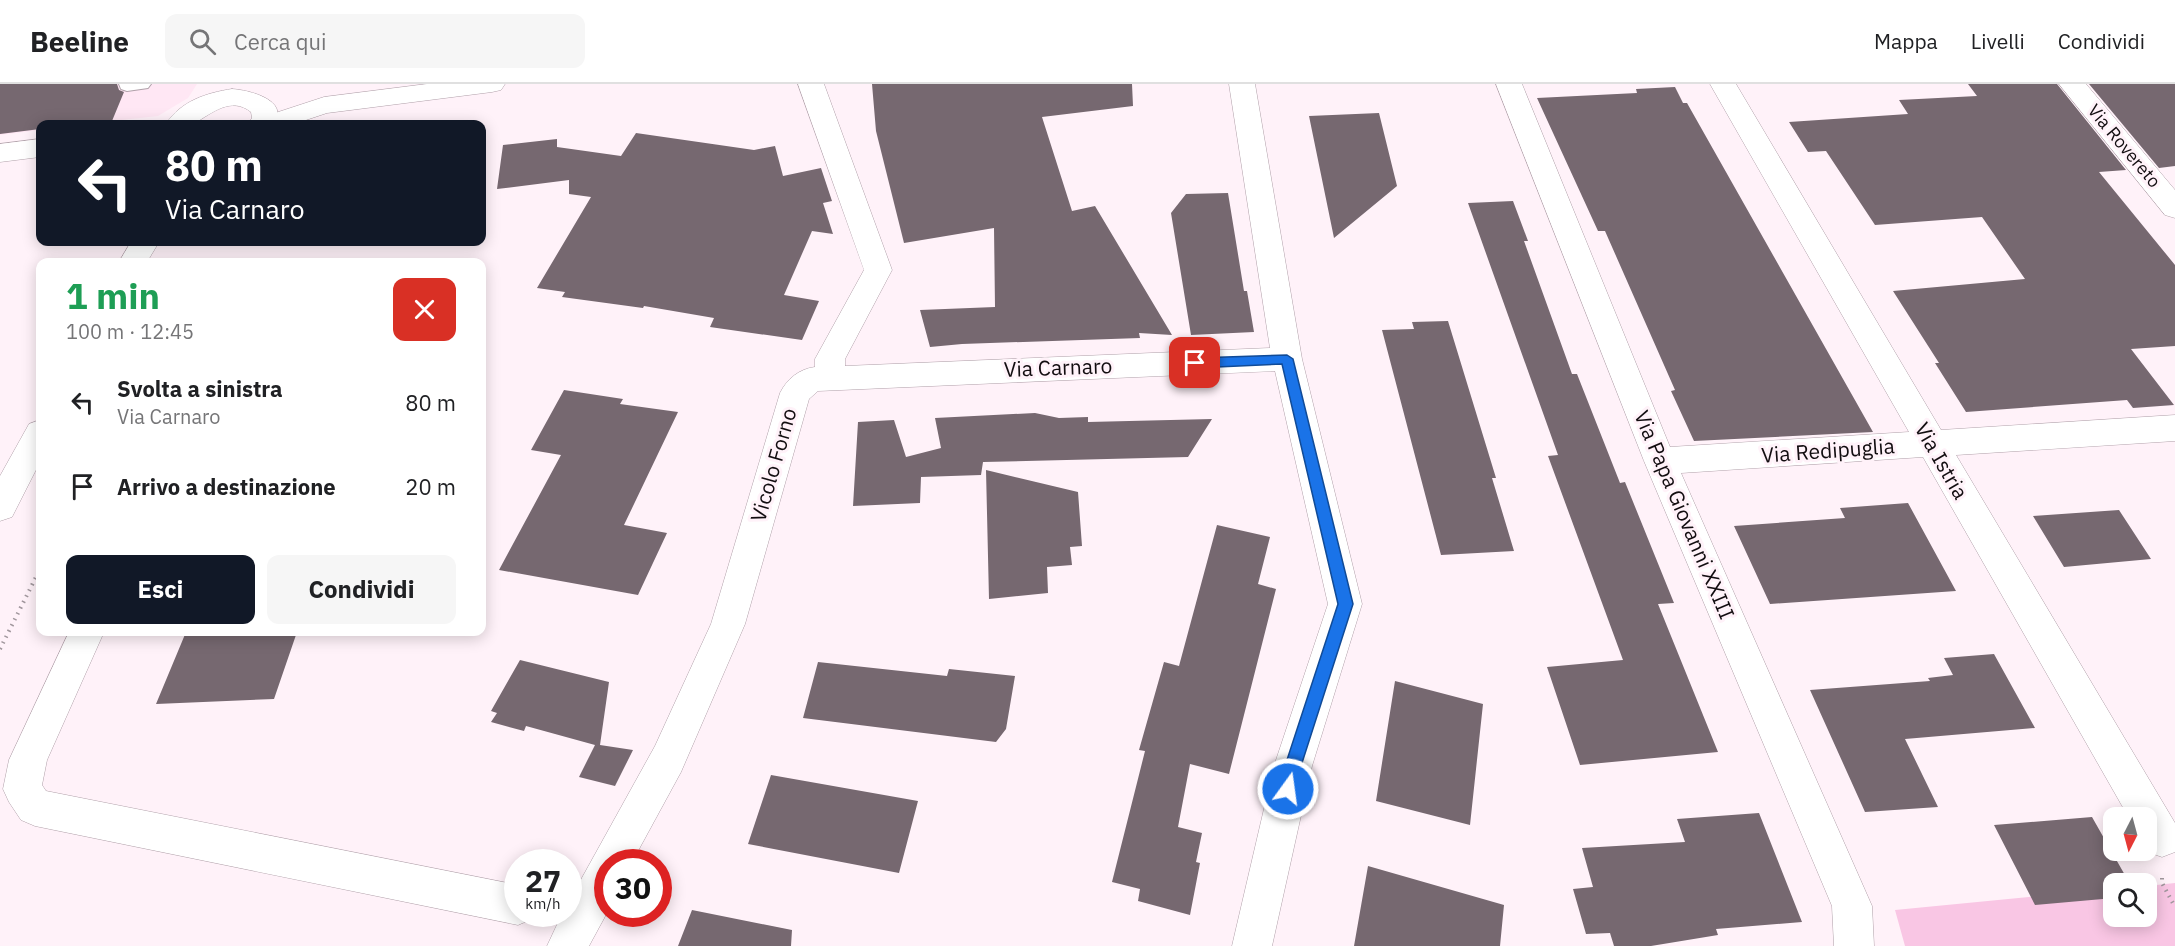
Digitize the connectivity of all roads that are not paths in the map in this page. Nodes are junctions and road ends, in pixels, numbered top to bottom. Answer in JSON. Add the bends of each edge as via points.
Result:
{"nodes":[{"id":1,"x":220,"y":84,"type":"edge"},
{"id":2,"x":492,"y":84,"type":"edge"},
{"id":3,"x":811,"y":84,"type":"edge"},
{"id":4,"x":1242,"y":84,"type":"edge"},
{"id":5,"x":1509,"y":84,"type":"edge"},
{"id":6,"x":1723,"y":84,"type":"edge"},
{"id":7,"x":2072,"y":84,"type":"edge"},
{"id":8,"x":452,"y":87,"type":"edge"},
{"id":9,"x":259,"y":107,"type":"edge"},
{"id":10,"x":184,"y":118,"type":"edge"},
{"id":11,"x":36,"y":148,"type":"edge"},
{"id":12,"x":0,"y":153,"type":"edge"},
{"id":13,"x":2175,"y":208,"type":"edge"},
{"id":14,"x":1287,"y":359,"type":"junction"},
{"id":15,"x":830,"y":376,"type":"junction"},
{"id":16,"x":2175,"y":428,"type":"edge"},
{"id":17,"x":36,"y":440,"type":"edge"},
{"id":18,"x":1931,"y":444,"type":"junction"},
{"id":19,"x":1660,"y":461,"type":"junction"},
{"id":20,"x":0,"y":507,"type":"edge"},
{"id":21,"x":84,"y":636,"type":"edge"},
{"id":22,"x":2162,"y":838,"type":"dead end"},
{"id":23,"x":618,"y":849,"type":"edge"},
{"id":24,"x":594,"y":891,"type":"edge"},
{"id":25,"x":504,"y":902,"type":"edge"},
{"id":26,"x":582,"y":908,"type":"edge"},
{"id":27,"x":1252,"y":946,"type":"edge"},
{"id":28,"x":1854,"y":946,"type":"edge"}],
"edges":[{"from":1,"to":10,"type":"street"},
{"from":2,"to":8,"type":"street"},
{"from":3,"to":15,"type":"street","via":[[878,270],[830,359]]},
{"from":4,"to":14,"type":"street"},
{"from":5,"to":19,"type":"street","name":"Via Papa Giovanni XXIII"},
{"from":6,"to":18,"type":"street","name":"Via Istria"},
{"from":7,"to":13,"type":"street","name":"Via Rovereto"},
{"from":8,"to":9,"type":"street","via":[[324,105]]},
{"from":9,"to":10,"type":"street","via":[[239,97],[220,99]]},
{"from":11,"to":12,"type":"street"},
{"from":14,"to":15,"type":"street","name":"Via Carnaro"},
{"from":14,"to":27,"type":"street","via":[[1345,604],[1293,766]]},
{"from":15,"to":23,"type":"street","name":"Vicolo Forno","via":[[811,379],[795,393],[728,624],[668,759]]},
{"from":16,"to":18,"type":"street","name":"Via Redipuglia"},
{"from":17,"to":20,"type":"street"},
{"from":18,"to":19,"type":"street","name":"Via Redipuglia"},
{"from":18,"to":22,"type":"street","name":"Via Istria"},
{"from":19,"to":28,"type":"street","name":"Via Papa Giovanni XXIII","via":[[1852,906]]},
{"from":21,"to":25,"type":"street","via":[[28,760],[22,789],[35,807]]},
{"from":24,"to":26,"type":"street"}]}
